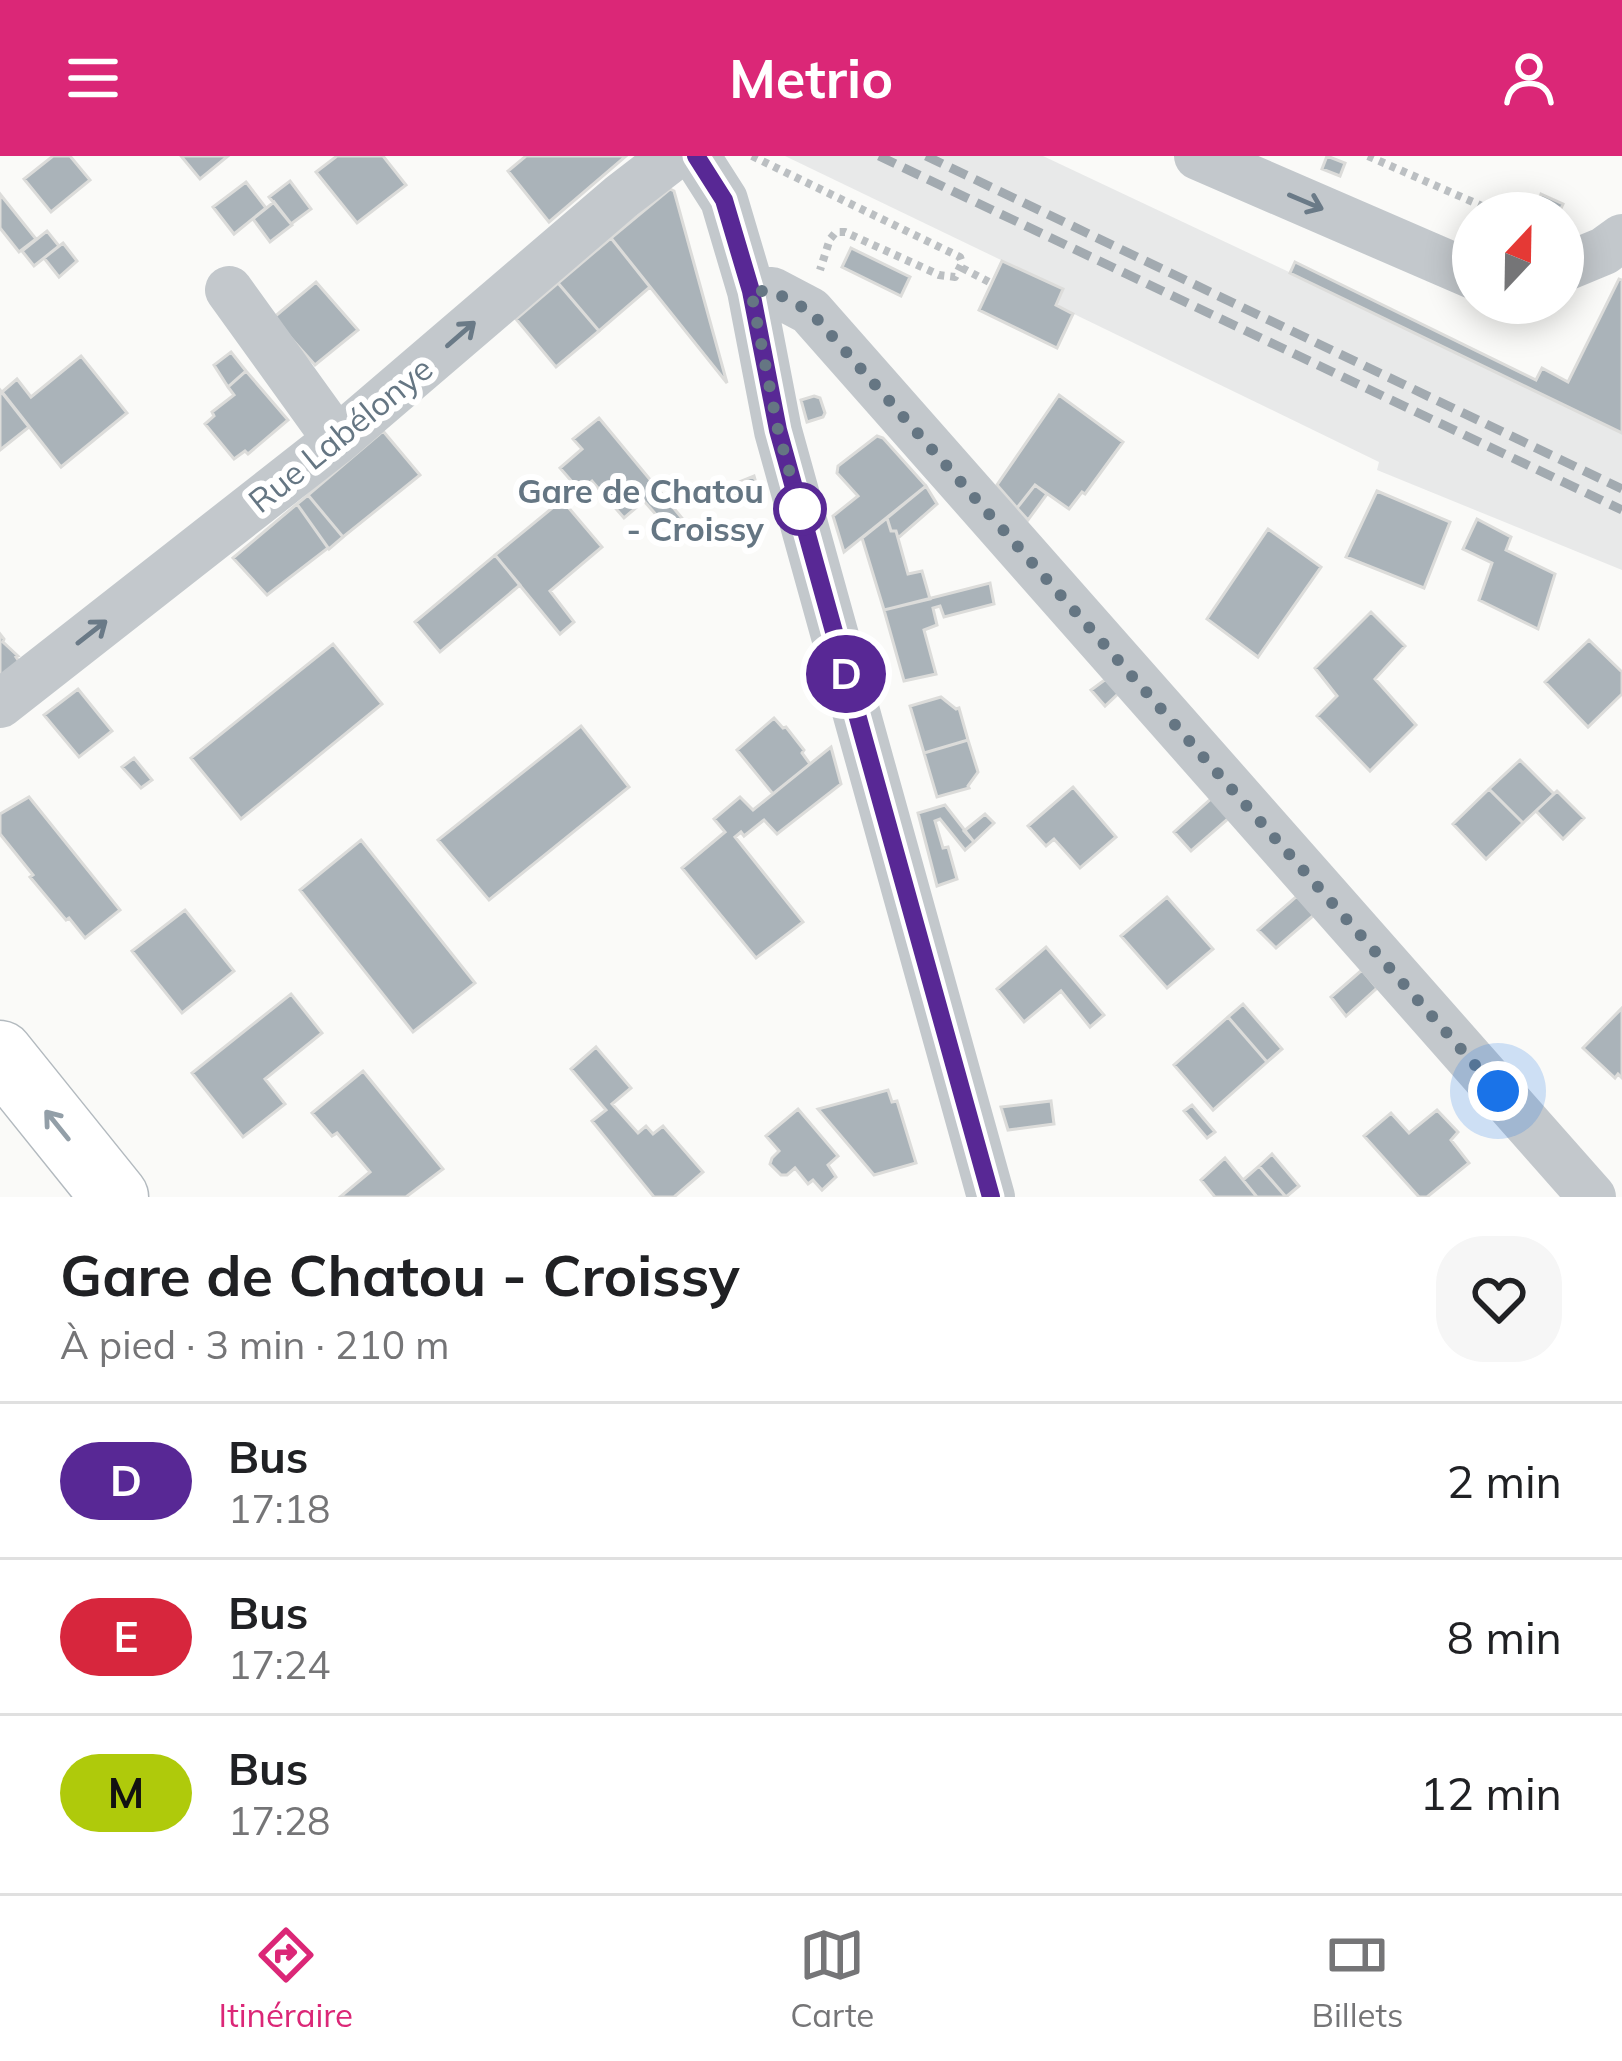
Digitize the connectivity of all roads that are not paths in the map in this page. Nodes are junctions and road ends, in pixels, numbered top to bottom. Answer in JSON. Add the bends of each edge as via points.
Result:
{"nodes":[{"id":1,"x":674,"y":156,"type":"edge"},
{"id":2,"x":696,"y":156,"type":"edge"},
{"id":3,"x":1198,"y":156,"type":"edge"},
{"id":4,"x":1452,"y":266,"type":"edge"},
{"id":5,"x":229,"y":290,"type":"dead end"},
{"id":6,"x":751,"y":291,"type":"junction"},
{"id":7,"x":337,"y":440,"type":"junction"},
{"id":8,"x":0,"y":704,"type":"edge"},
{"id":9,"x":0,"y":1054,"type":"edge"},
{"id":10,"x":115,"y":1197,"type":"edge"},
{"id":11,"x":991,"y":1197,"type":"edge"},
{"id":12,"x":1592,"y":1197,"type":"edge"}],
"edges":[{"from":7,"to":1,"type":"street","name":"Rue Labélonye","one_way":true},
{"from":2,"to":6,"type":"street","via":[[724,200]]},
{"from":3,"to":4,"type":"street","one_way":true},
{"from":5,"to":7,"type":"street"},
{"from":6,"to":11,"type":"street","via":[[778,430]]},
{"from":6,"to":12,"type":"street","via":[[772,291],[810,311]]},
{"from":8,"to":7,"type":"street","name":"Rue Labélonye","one_way":true},
{"from":10,"to":9,"type":"main road","one_way":true}]}
